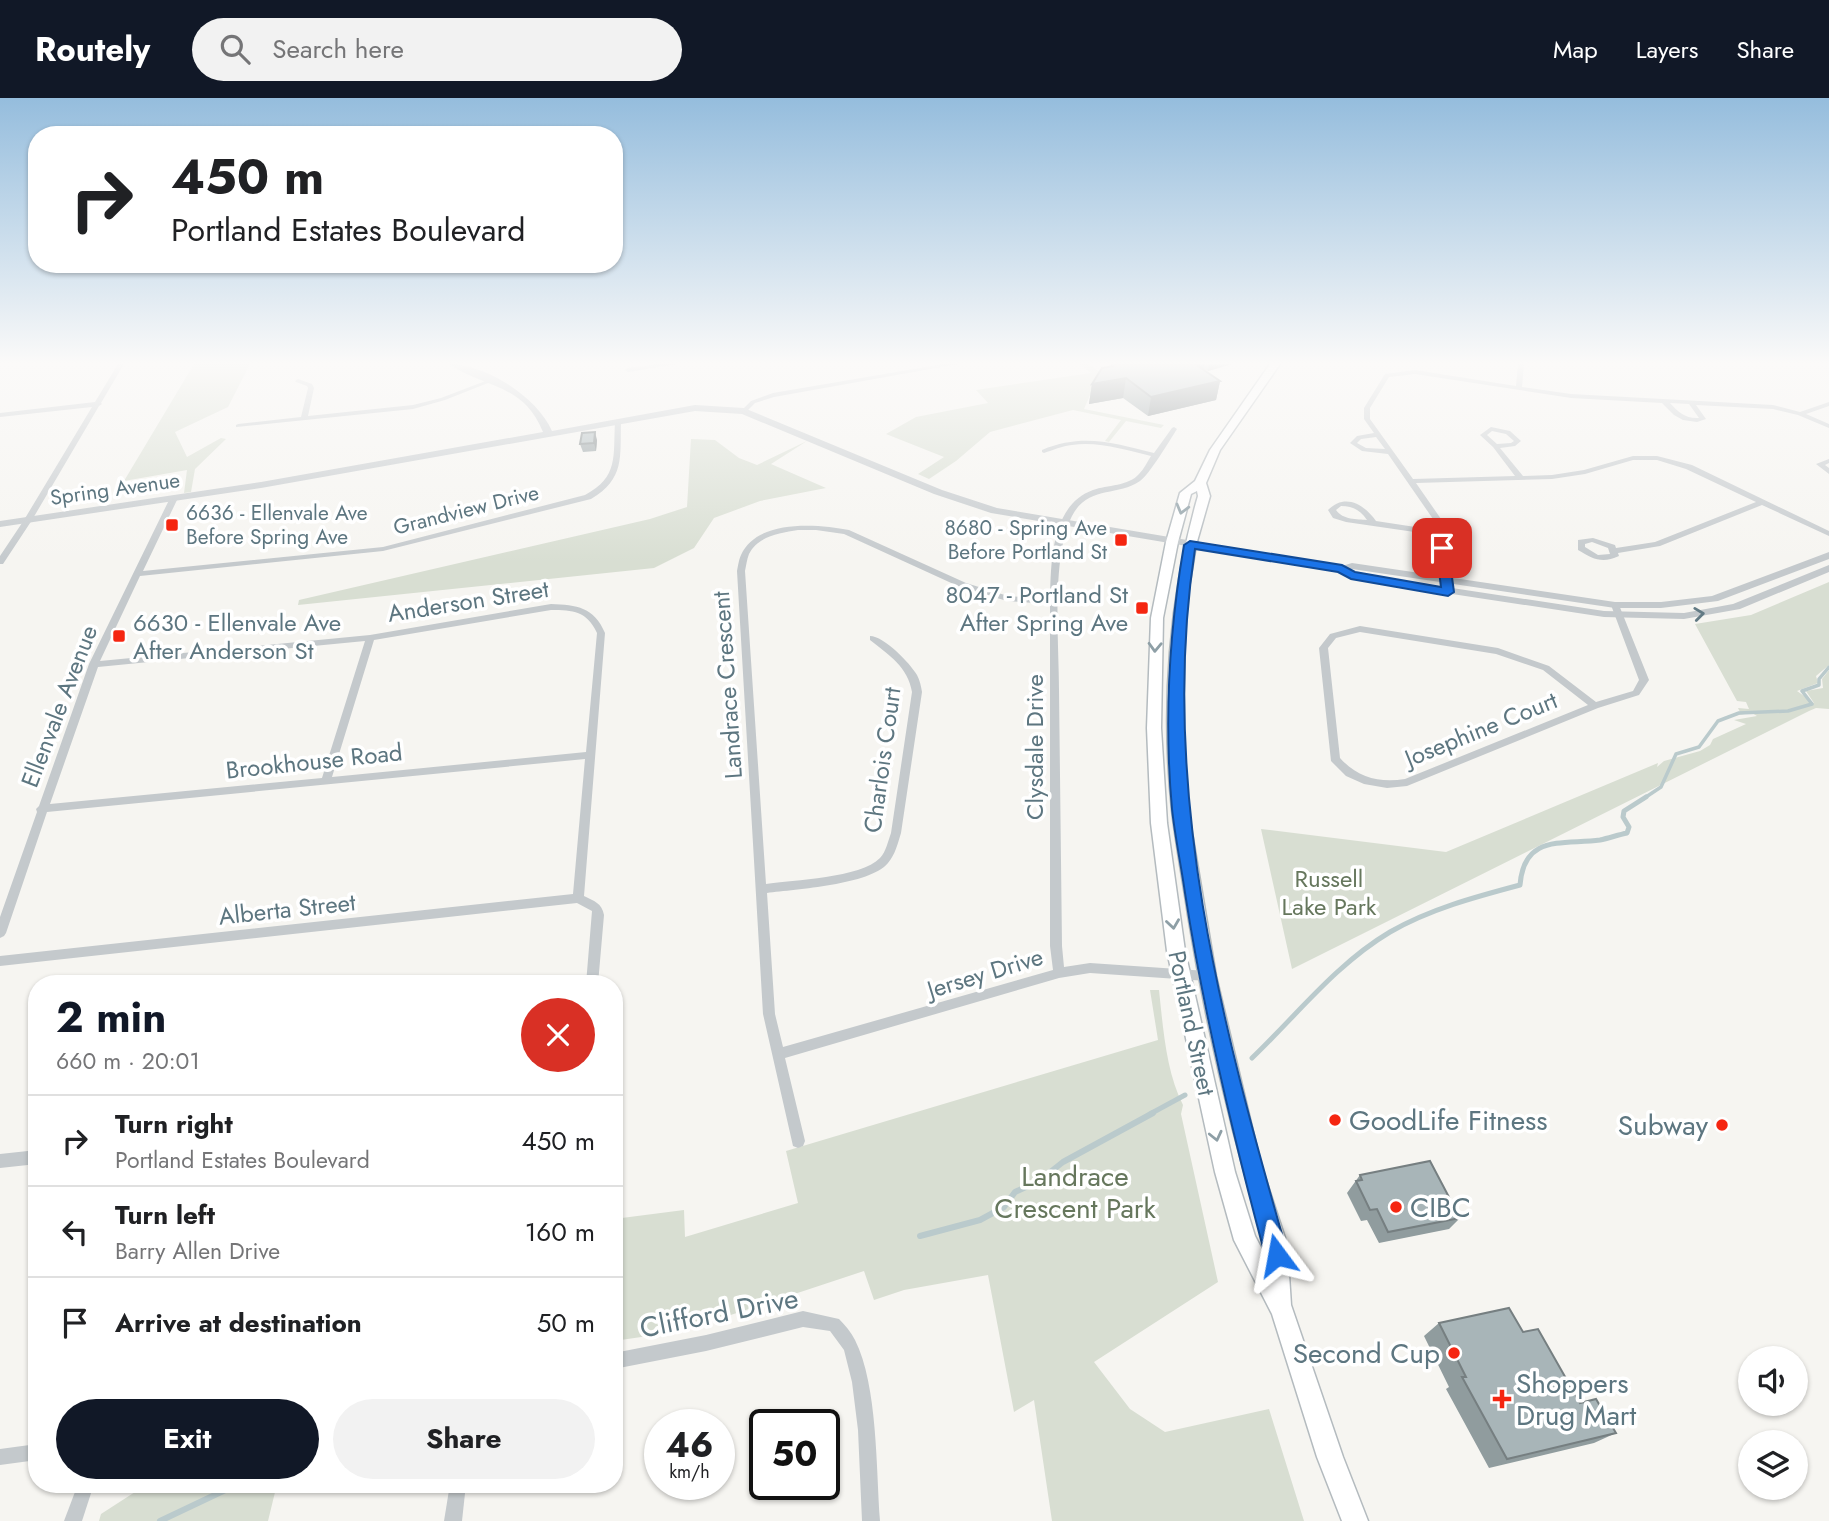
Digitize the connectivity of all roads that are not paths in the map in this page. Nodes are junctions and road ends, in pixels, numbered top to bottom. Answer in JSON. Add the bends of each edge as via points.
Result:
{"nodes":[{"id":1,"x":83,"y":430,"type":"edge"},
{"id":2,"x":565,"y":430,"type":"edge"},
{"id":3,"x":617,"y":430,"type":"edge"},
{"id":4,"x":791,"y":430,"type":"edge"},
{"id":5,"x":1173,"y":430,"type":"edge"},
{"id":6,"x":1229,"y":430,"type":"edge"},
{"id":7,"x":1376,"y":430,"type":"edge"},
{"id":8,"x":548,"y":433,"type":"joint"},
{"id":9,"x":1379,"y":435,"type":"junction"},
{"id":10,"x":1495,"y":446,"type":"dead end"},
{"id":11,"x":1044,"y":451,"type":"dead end"},
{"id":12,"x":1391,"y":452,"type":"junction"},
{"id":13,"x":1155,"y":455,"type":"junction"},
{"id":14,"x":1829,"y":461,"type":"edge"},
{"id":15,"x":1829,"y":472,"type":"edge"},
{"id":16,"x":1521,"y":478,"type":"junction"},
{"id":17,"x":1412,"y":481,"type":"junction"},
{"id":18,"x":1200,"y":482,"type":"junction"},
{"id":19,"x":173,"y":500,"type":"junction"},
{"id":20,"x":1762,"y":502,"type":"junction"},
{"id":21,"x":28,"y":520,"type":"junction"},
{"id":22,"x":1373,"y":523,"type":"junction"},
{"id":23,"x":0,"y":524,"type":"edge"},
{"id":24,"x":1066,"y":524,"type":"junction"},
{"id":25,"x":1440,"y":534,"type":"junction"},
{"id":26,"x":1829,"y":534,"type":"edge"},
{"id":27,"x":1181,"y":543,"type":"junction"},
{"id":28,"x":1615,"y":551,"type":"dead end"},
{"id":29,"x":1829,"y":555,"type":"edge"},
{"id":30,"x":0,"y":562,"type":"edge"},
{"id":31,"x":1829,"y":568,"type":"edge"},
{"id":32,"x":137,"y":574,"type":"junction"},
{"id":33,"x":1447,"y":586,"type":"junction"},
{"id":34,"x":1054,"y":602,"type":"junction"},
{"id":35,"x":1618,"y":610,"type":"junction"},
{"id":36,"x":370,"y":638,"type":"junction"},
{"id":37,"x":873,"y":638,"type":"dead end"},
{"id":38,"x":94,"y":664,"type":"junction"},
{"id":39,"x":1595,"y":706,"type":"junction"},
{"id":40,"x":591,"y":755,"type":"junction"},
{"id":41,"x":326,"y":780,"type":"junction"},
{"id":42,"x":41,"y":808,"type":"junction"},
{"id":43,"x":762,"y":889,"type":"junction"},
{"id":44,"x":578,"y":898,"type":"junction"},
{"id":45,"x":0,"y":933,"type":"edge"},
{"id":46,"x":0,"y":961,"type":"edge"},
{"id":47,"x":1059,"y":973,"type":"junction"},
{"id":48,"x":1181,"y":974,"type":"junction"},
{"id":49,"x":593,"y":975,"type":"edge"},
{"id":50,"x":1207,"y":976,"type":"junction"},
{"id":51,"x":779,"y":1054,"type":"junction"},
{"id":52,"x":799,"y":1141,"type":"dead end"},
{"id":53,"x":28,"y":1158,"type":"edge"},
{"id":54,"x":0,"y":1161,"type":"edge"},
{"id":55,"x":1282,"y":1310,"type":"junction"},
{"id":56,"x":623,"y":1359,"type":"edge"},
{"id":57,"x":28,"y":1453,"type":"edge"},
{"id":58,"x":0,"y":1457,"type":"edge"},
{"id":59,"x":83,"y":1493,"type":"edge"},
{"id":60,"x":457,"y":1493,"type":"edge"},
{"id":61,"x":74,"y":1521,"type":"edge"},
{"id":62,"x":453,"y":1521,"type":"edge"},
{"id":63,"x":872,"y":1521,"type":"edge"},
{"id":64,"x":1355,"y":1521,"type":"edge"}],
"edges":[{"from":1,"to":21,"type":"street"},
{"from":2,"to":8,"type":"street","name":"Spring Avenue"},
{"from":3,"to":32,"type":"street","name":"Grandview Drive","via":[[612,479],[588,497],[383,549]]},
{"from":4,"to":24,"type":"street","name":"Spring Avenue","via":[[958,500]]},
{"from":5,"to":13,"type":"street","name":"Clysdale Drive"},
{"from":6,"to":18,"type":"main road","name":"Portland Street"},
{"from":7,"to":9,"type":"street"},
{"from":8,"to":19,"type":"street","name":"Spring Avenue"},
{"from":9,"to":12,"type":"street"},
{"from":9,"to":12,"type":"street","via":[[1359,437],[1353,443],[1364,450]]},
{"from":10,"to":16,"type":"street"},
{"from":11,"to":13,"type":"street","via":[[1068,441],[1085,441]]},
{"from":12,"to":17,"type":"street"},
{"from":13,"to":24,"type":"street","name":"Clysdale Drive","via":[[1146,472],[1133,482],[1085,496]]},
{"from":14,"to":15,"type":"street","via":[[1820,464]]},
{"from":16,"to":17,"type":"street"},
{"from":16,"to":20,"type":"street","via":[[1657,458],[1689,467]]},
{"from":17,"to":25,"type":"street","via":[[1432,508]]},
{"from":18,"to":27,"type":"main road","name":"Portland Street","via":[[1204,496]]},
{"from":18,"to":27,"type":"main road","name":"Portland Street","one_way":true,"via":[[1186,494]]},
{"from":19,"to":21,"type":"street","name":"Spring Avenue"},
{"from":19,"to":32,"type":"street","name":"Ellenvale Avenue"},
{"from":20,"to":26,"type":"street"},
{"from":20,"to":28,"type":"street","via":[[1657,544]]},
{"from":21,"to":23,"type":"street","name":"Spring Avenue"},
{"from":21,"to":30,"type":"street"},
{"from":22,"to":22,"type":"street","via":[[1364,509],[1355,505],[1332,508],[1340,518]]},
{"from":22,"to":25,"type":"street"},
{"from":24,"to":27,"type":"street","name":"Spring Avenue"},
{"from":24,"to":34,"type":"street","name":"Clysdale Drive","via":[[1057,545]]},
{"from":25,"to":33,"type":"street"},
{"from":27,"to":33,"type":"street","name":"Spring Avenue","via":[[1342,569],[1351,575]]},
{"from":27,"to":48,"type":"main road","name":"Portland Street","one_way":true,"via":[[1157,618],[1154,727],[1159,823]]},
{"from":27,"to":50,"type":"main road","name":"Portland Street","via":[[1176,730],[1180,809]]},
{"from":29,"to":35,"type":"street","via":[[1714,599]]},
{"from":35,"to":31,"type":"street","one_way":true,"via":[[1684,616],[1724,610]]},
{"from":32,"to":38,"type":"street","name":"Ellenvale Avenue"},
{"from":33,"to":35,"type":"street","name":"Spring Avenue"},
{"from":34,"to":43,"type":"street","name":"Landrace Crescent","via":[[1007,598],[963,585],[846,532],[790,528],[754,544],[745,554],[741,571]]},
{"from":34,"to":47,"type":"street","name":"Clysdale Drive"},
{"from":35,"to":39,"type":"street","name":"Josephine Court","via":[[1644,680],[1636,692]]},
{"from":36,"to":38,"type":"street","name":"Anderson Street"},
{"from":36,"to":40,"type":"street","name":"Anderson Street","via":[[536,608],[585,611],[601,633]]},
{"from":36,"to":41,"type":"street"},
{"from":37,"to":43,"type":"street","name":"Charlois Court","via":[[912,672],[917,692],[889,854],[882,864],[861,874]]},
{"from":38,"to":42,"type":"street","name":"Ellenvale Avenue"},
{"from":39,"to":39,"type":"street","name":"Josephine Court","via":[[1546,668],[1498,651],[1360,629],[1333,636],[1323,648],[1335,759],[1347,772],[1374,784],[1407,782]]},
{"from":40,"to":41,"type":"street","name":"Brookhouse Road"},
{"from":40,"to":44,"type":"street","name":"Anderson Street"},
{"from":41,"to":42,"type":"street","name":"Brookhouse Road"},
{"from":42,"to":45,"type":"street","name":"Ellenvale Avenue"},
{"from":43,"to":51,"type":"street","name":"Landrace Crescent","via":[[769,1014]]},
{"from":44,"to":46,"type":"street","name":"Alberta Street"},
{"from":44,"to":49,"type":"street","via":[[597,908]]},
{"from":47,"to":48,"type":"street","name":"Jersey Drive","via":[[1090,968]]},
{"from":47,"to":51,"type":"street","name":"Jersey Drive"},
{"from":48,"to":50,"type":"street","name":"Jersey Drive"},
{"from":48,"to":55,"type":"main road","name":"Portland Street","one_way":true,"via":[[1241,1229]]},
{"from":50,"to":55,"type":"main road","name":"Portland Street","via":[[1251,1165],[1276,1244]]},
{"from":51,"to":52,"type":"street","name":"Landrace Crescent"},
{"from":53,"to":54,"type":"street"},
{"from":55,"to":64,"type":"main road","name":"Portland Street"},
{"from":56,"to":63,"type":"street","name":"Clifford Drive","via":[[803,1318],[834,1324],[852,1348],[856,1365]]},
{"from":57,"to":58,"type":"street"},
{"from":59,"to":61,"type":"street"},
{"from":60,"to":62,"type":"street"}]}
